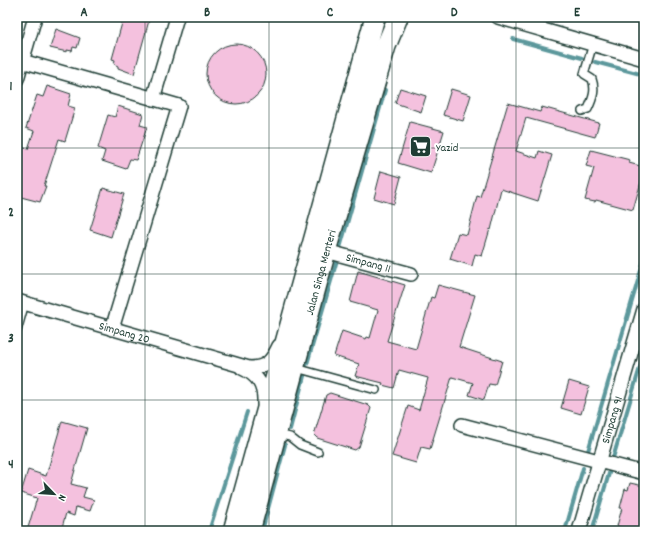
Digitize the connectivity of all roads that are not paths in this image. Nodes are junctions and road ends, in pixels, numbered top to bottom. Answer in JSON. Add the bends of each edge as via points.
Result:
{"nodes":[{"id":1,"x":35,"y":17,"type":"edge"},
{"id":2,"x":177,"y":17,"type":"edge"},
{"id":3,"x":375,"y":17,"type":"edge"},
{"id":4,"x":398,"y":17,"type":"edge"},
{"id":5,"x":498,"y":17,"type":"edge"},
{"id":6,"x":593,"y":44,"type":"junction"},
{"id":7,"x":644,"y":59,"type":"edge"},
{"id":8,"x":22,"y":61,"type":"junction"},
{"id":9,"x":17,"y":78,"type":"edge"},
{"id":10,"x":153,"y":99,"type":"junction"},
{"id":11,"x":582,"y":111,"type":"dead end"},
{"id":12,"x":326,"y":251,"type":"junction"},
{"id":13,"x":411,"y":274,"type":"dead end"},
{"id":14,"x":21,"y":302,"type":"edge"},
{"id":15,"x":643,"y":313,"type":"edge"},
{"id":16,"x":292,"y":318,"type":"junction"},
{"id":17,"x":112,"y":329,"type":"junction"},
{"id":18,"x":17,"y":331,"type":"edge"},
{"id":19,"x":233,"y":364,"type":"junction"},
{"id":20,"x":294,"y":367,"type":"junction"},
{"id":21,"x":376,"y":390,"type":"dead end"},
{"id":22,"x":462,"y":425,"type":"dead end"},
{"id":23,"x":270,"y":428,"type":"junction"},
{"id":24,"x":318,"y":452,"type":"dead end"},
{"id":25,"x":600,"y":462,"type":"junction"},
{"id":26,"x":644,"y":473,"type":"edge"},
{"id":27,"x":233,"y":531,"type":"edge"},
{"id":28,"x":250,"y":531,"type":"edge"},
{"id":29,"x":579,"y":531,"type":"edge"}],
"edges":[{"from":1,"to":8,"type":"street"},
{"from":2,"to":10,"type":"street"},
{"from":3,"to":16,"type":"main road","name":"Jalan Singa Menteri"},
{"from":4,"to":12,"type":"main road","name":"Jalan Singa Menteri","via":[[384,53]]},
{"from":5,"to":6,"type":"street"},
{"from":6,"to":7,"type":"street"},
{"from":6,"to":11,"type":"lane","via":[[584,74],[592,79],[595,88],[588,108]]},
{"from":8,"to":9,"type":"street"},
{"from":8,"to":10,"type":"street"},
{"from":10,"to":17,"type":"street","via":[[179,106]]},
{"from":12,"to":13,"type":"street","name":"Simpang 11"},
{"from":12,"to":20,"type":"main road","name":"Jalan Singa Menteri"},
{"from":14,"to":17,"type":"street","name":"Simpang 20"},
{"from":14,"to":18,"type":"lane"},
{"from":15,"to":25,"type":"street","name":"Simpang 91"},
{"from":16,"to":19,"type":"street","via":[[278,350],[269,363],[257,368]]},
{"from":16,"to":23,"type":"main road","name":"Jalan Singa Menteri"},
{"from":17,"to":19,"type":"street","name":"Simpang 20"},
{"from":19,"to":23,"type":"street","via":[[253,374],[259,381],[263,389]]},
{"from":20,"to":21,"type":"lane"},
{"from":20,"to":23,"type":"main road","name":"Jalan Singa Menteri"},
{"from":22,"to":25,"type":"street"},
{"from":23,"to":24,"type":"lane"},
{"from":23,"to":27,"type":"main road","name":"Jalan Singa Menteri"},
{"from":23,"to":28,"type":"main road","name":"Jalan Singa Menteri"},
{"from":25,"to":26,"type":"street"},
{"from":25,"to":29,"type":"street","name":"Simpang 91"}]}
